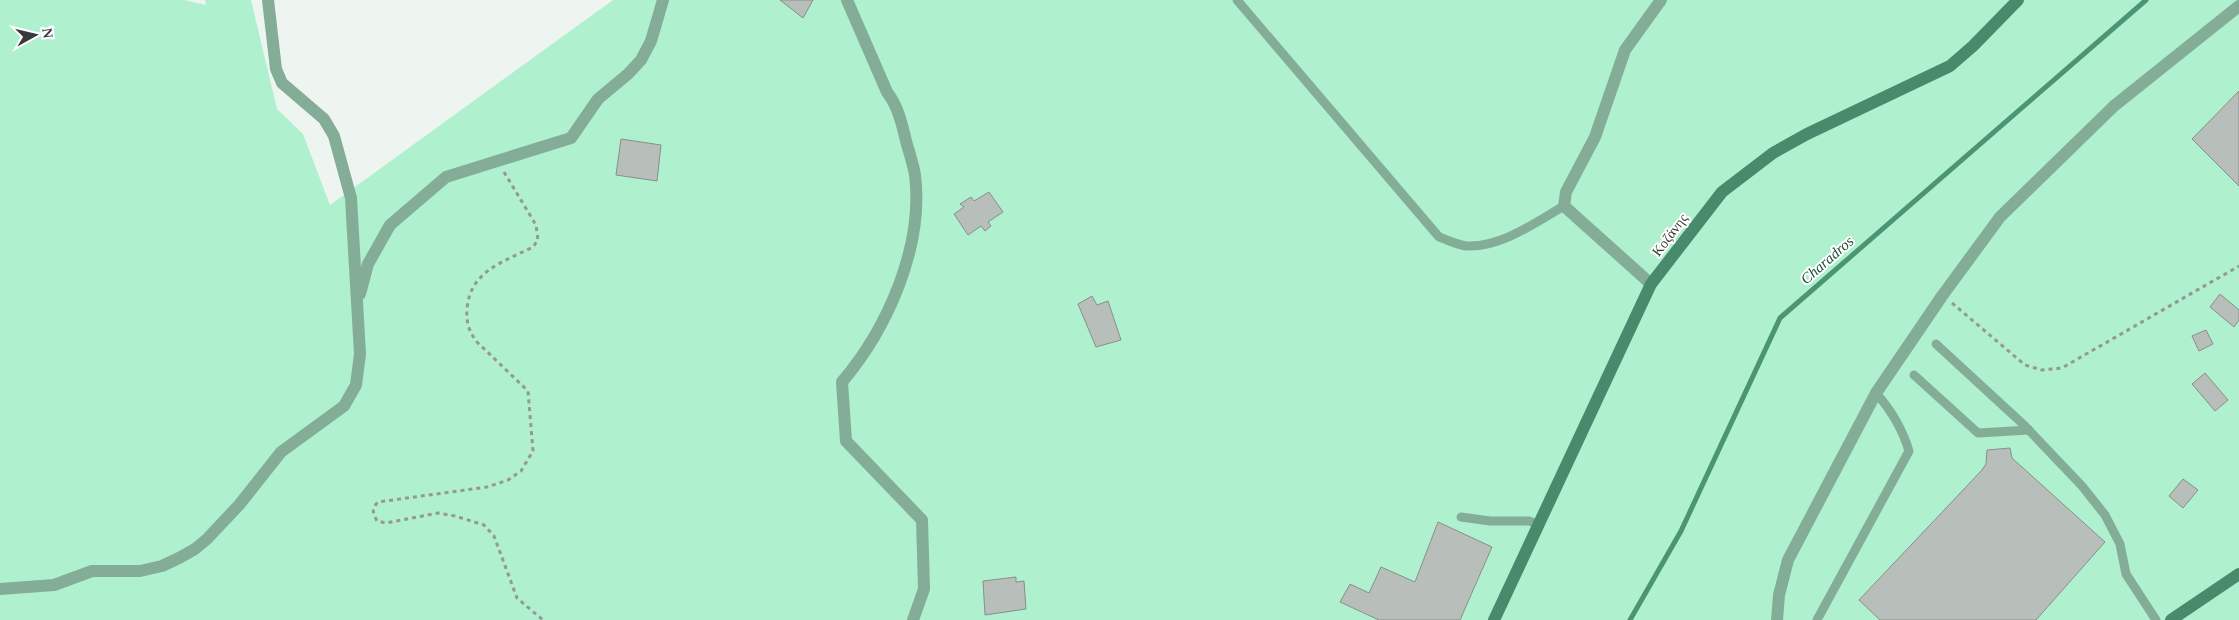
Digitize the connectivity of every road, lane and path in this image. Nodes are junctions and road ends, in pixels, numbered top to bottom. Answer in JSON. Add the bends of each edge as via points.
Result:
{"nodes":[{"id":1,"x":268,"y":0,"type":"edge"},
{"id":2,"x":663,"y":0,"type":"edge"},
{"id":3,"x":846,"y":0,"type":"edge"},
{"id":4,"x":1237,"y":0,"type":"edge"},
{"id":5,"x":1661,"y":0,"type":"edge"},
{"id":6,"x":2018,"y":0,"type":"edge"},
{"id":7,"x":2239,"y":6,"type":"edge"},
{"id":8,"x":497,"y":161,"type":"junction"},
{"id":9,"x":1564,"y":206,"type":"junction"},
{"id":10,"x":2239,"y":266,"type":"edge"},
{"id":11,"x":1651,"y":284,"type":"junction"},
{"id":12,"x":1942,"y":296,"type":"junction"},
{"id":13,"x":356,"y":306,"type":"junction"},
{"id":14,"x":1936,"y":344,"type":"dead end"},
{"id":15,"x":1914,"y":375,"type":"dead end"},
{"id":16,"x":1876,"y":394,"type":"junction"},
{"id":17,"x":2029,"y":430,"type":"junction"},
{"id":18,"x":1461,"y":517,"type":"dead end"},
{"id":19,"x":1538,"y":524,"type":"junction"},
{"id":20,"x":2239,"y":574,"type":"edge"},
{"id":21,"x":0,"y":589,"type":"edge"},
{"id":22,"x":543,"y":620,"type":"edge"},
{"id":23,"x":913,"y":620,"type":"edge"},
{"id":24,"x":1494,"y":620,"type":"edge"},
{"id":25,"x":1777,"y":620,"type":"edge"},
{"id":26,"x":1817,"y":620,"type":"edge"},
{"id":27,"x":2156,"y":620,"type":"edge"},
{"id":28,"x":2171,"y":620,"type":"edge"}],
"edges":[{"from":1,"to":13,"type":"street","via":[[276,69],[282,83],[324,119],[334,136],[351,198]]},
{"from":2,"to":8,"type":"street","via":[[651,41],[641,60],[598,99],[572,138]]},
{"from":3,"to":23,"type":"street","via":[[887,92],[895,102],[915,176],[913,227],[900,280],[877,334],[842,382],[846,441],[922,520],[924,589]]},
{"from":4,"to":9,"type":"lane","via":[[1439,237],[1467,246],[1490,244]]},
{"from":5,"to":9,"type":"street","via":[[1625,50],[1595,137],[1566,192]]},
{"from":6,"to":11,"type":"street","name":"Κοζάνης","via":[[1950,66],[1807,134],[1739,177],[1722,192]]},
{"from":7,"to":12,"type":"street","via":[[2114,106],[2000,217]]},
{"from":8,"to":13,"type":"street","via":[[446,177],[390,225],[368,264]]},
{"from":8,"to":22,"type":"path","via":[[536,225],[538,240],[533,247],[479,278],[468,298],[467,320],[477,342],[528,391],[533,451],[521,471],[508,480],[487,487],[378,502],[373,512],[376,521],[386,523],[438,513],[484,525],[497,542],[517,598]]},
{"from":9,"to":11,"type":"street"},
{"from":10,"to":12,"type":"path","via":[[2062,368],[2042,370],[2025,365]]},
{"from":11,"to":19,"type":"street","name":"Κοζάνης"},
{"from":12,"to":16,"type":"street"},
{"from":13,"to":21,"type":"street","via":[[360,354],[356,385],[344,406],[281,452],[240,505],[195,549],[162,566],[140,571],[92,572],[54,585]]},
{"from":14,"to":17,"type":"lane"},
{"from":15,"to":17,"type":"lane","via":[[1978,433]]},
{"from":16,"to":25,"type":"street","via":[[1788,560],[1779,595]]},
{"from":16,"to":26,"type":"lane","via":[[1891,410],[1904,433],[1909,451]]},
{"from":17,"to":27,"type":"lane","via":[[2105,515],[2120,544],[2126,574]]},
{"from":18,"to":19,"type":"lane"},
{"from":19,"to":24,"type":"street","name":"Κοζάνης"},
{"from":20,"to":28,"type":"street"}]}
